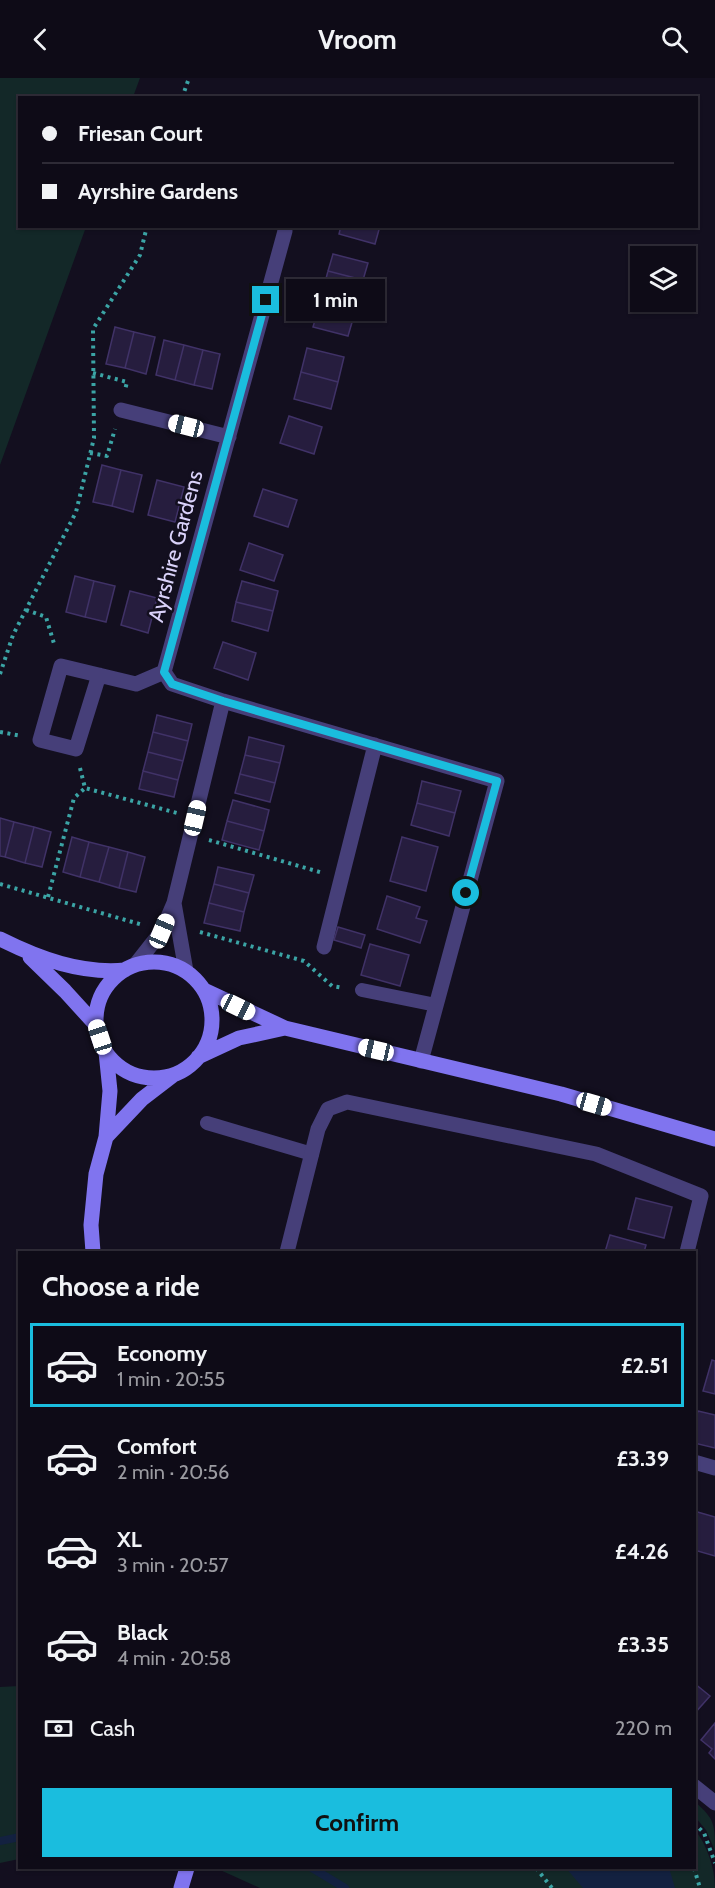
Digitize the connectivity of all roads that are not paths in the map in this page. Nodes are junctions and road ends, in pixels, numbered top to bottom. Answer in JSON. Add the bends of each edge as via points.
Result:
{"nodes":[{"id":1,"x":284,"y":228,"type":"edge"},
{"id":2,"x":121,"y":410,"type":"dead end"},
{"id":3,"x":229,"y":437,"type":"junction"},
{"id":4,"x":164,"y":672,"type":"junction"},
{"id":5,"x":99,"y":675,"type":"junction"},
{"id":6,"x":223,"y":701,"type":"junction"},
{"id":7,"x":375,"y":745,"type":"junction"},
{"id":8,"x":174,"y":903,"type":"junction"},
{"id":9,"x":0,"y":939,"type":"edge"},
{"id":10,"x":324,"y":947,"type":"dead end"},
{"id":11,"x":24,"y":951,"type":"junction"},
{"id":12,"x":130,"y":967,"type":"junction"},
{"id":13,"x":186,"y":971,"type":"junction"},
{"id":14,"x":204,"y":990,"type":"junction"},
{"id":15,"x":362,"y":990,"type":"dead end"},
{"id":16,"x":436,"y":1005,"type":"junction"},
{"id":17,"x":96,"y":1025,"type":"junction"},
{"id":18,"x":285,"y":1028,"type":"junction"},
{"id":19,"x":106,"y":1052,"type":"junction"},
{"id":20,"x":198,"y":1057,"type":"junction"},
{"id":21,"x":421,"y":1061,"type":"junction"},
{"id":22,"x":172,"y":1076,"type":"junction"},
{"id":23,"x":207,"y":1122,"type":"dead end"},
{"id":24,"x":106,"y":1137,"type":"junction"},
{"id":25,"x":715,"y":1139,"type":"edge"},
{"id":26,"x":312,"y":1154,"type":"junction"},
{"id":27,"x":93,"y":1251,"type":"edge"},
{"id":28,"x":287,"y":1251,"type":"edge"},
{"id":29,"x":687,"y":1251,"type":"edge"},
{"id":30,"x":696,"y":1463,"type":"edge"},
{"id":31,"x":715,"y":1468,"type":"edge"},
{"id":32,"x":696,"y":1788,"type":"edge"},
{"id":33,"x":715,"y":1803,"type":"edge"},
{"id":34,"x":186,"y":1869,"type":"edge"},
{"id":35,"x":181,"y":1888,"type":"edge"}],
"edges":[{"from":1,"to":3,"type":"street","name":"Ayrshire Gardens"},
{"from":2,"to":3,"type":"street"},
{"from":3,"to":4,"type":"street","name":"Ayrshire Gardens"},
{"from":4,"to":5,"type":"street","via":[[135,684]]},
{"from":4,"to":6,"type":"street","via":[[172,684]]},
{"from":5,"to":5,"type":"street","via":[[61,666],[40,740],[76,748]]},
{"from":6,"to":7,"type":"street"},
{"from":6,"to":8,"type":"street"},
{"from":7,"to":10,"type":"street"},
{"from":7,"to":16,"type":"street","via":[[497,781]]},
{"from":8,"to":12,"type":"street","via":[[162,931]]},
{"from":8,"to":13,"type":"street"},
{"from":9,"to":11,"type":"street"},
{"from":11,"to":12,"type":"street","via":[[78,969],[105,972]]},
{"from":11,"to":17,"type":"street"},
{"from":12,"to":13,"type":"street","via":[[162,962]]},
{"from":12,"to":17,"type":"street","via":[[113,978],[99,999]]},
{"from":13,"to":14,"type":"street"},
{"from":14,"to":18,"type":"street"},
{"from":14,"to":20,"type":"street","via":[[212,1015],[209,1040]]},
{"from":15,"to":16,"type":"lane"},
{"from":16,"to":21,"type":"street"},
{"from":17,"to":19,"type":"street"},
{"from":18,"to":20,"type":"street","via":[[239,1038]]},
{"from":18,"to":21,"type":"street"},
{"from":19,"to":22,"type":"street","via":[[122,1069],[146,1078]]},
{"from":19,"to":24,"type":"street","via":[[110,1091]]},
{"from":20,"to":22,"type":"street"},
{"from":21,"to":25,"type":"street","via":[[561,1094]]},
{"from":22,"to":24,"type":"street","via":[[142,1099]]},
{"from":23,"to":26,"type":"lane"},
{"from":24,"to":27,"type":"street","via":[[96,1174]]},
{"from":26,"to":28,"type":"street"},
{"from":26,"to":29,"type":"street","via":[[328,1109],[347,1102],[596,1154],[701,1196]]},
{"from":30,"to":31,"type":"street"},
{"from":32,"to":33,"type":"street"},
{"from":34,"to":35,"type":"street"}]}
